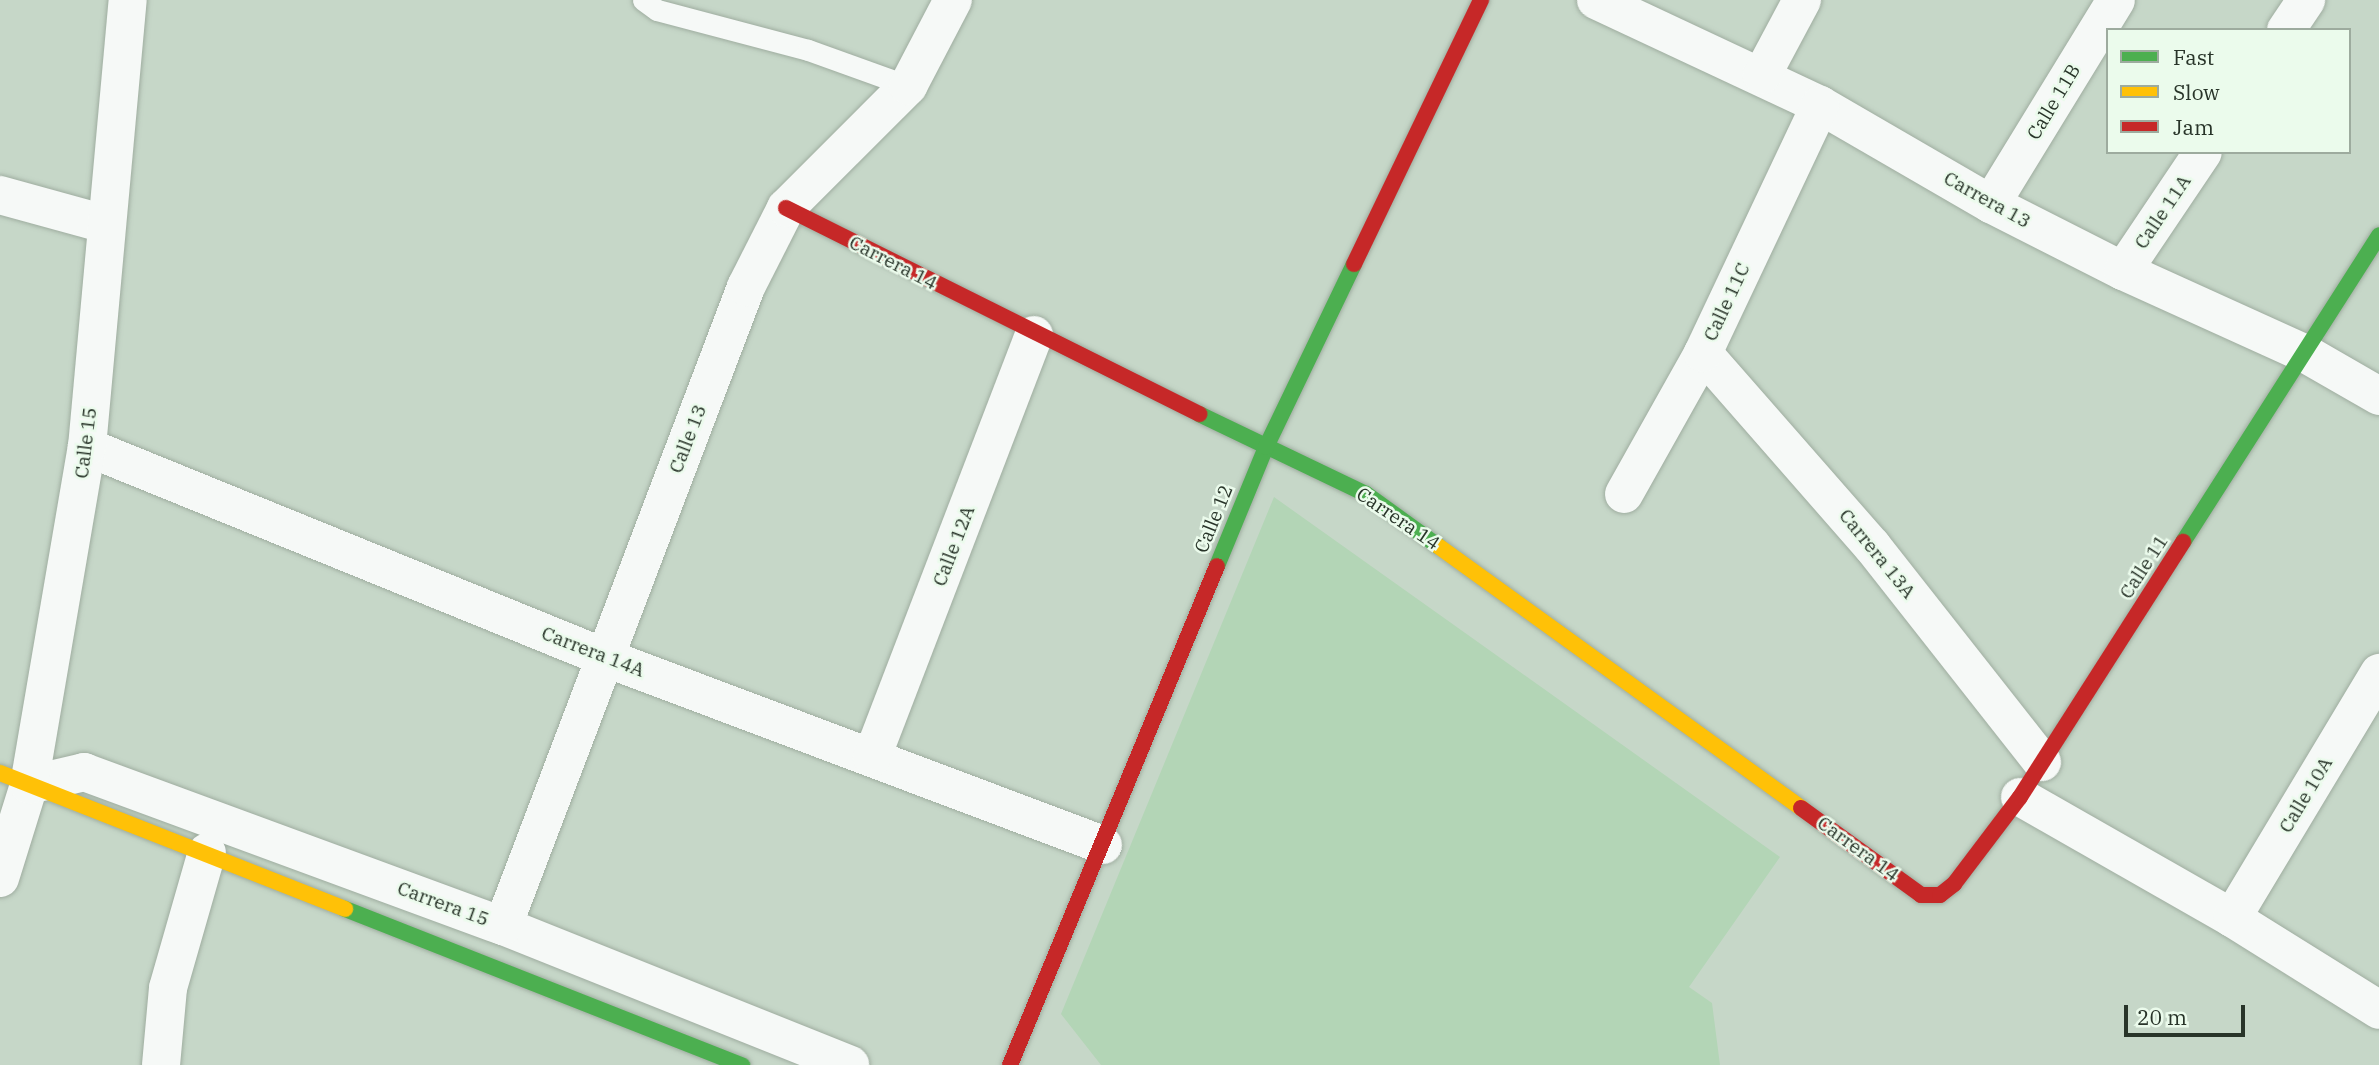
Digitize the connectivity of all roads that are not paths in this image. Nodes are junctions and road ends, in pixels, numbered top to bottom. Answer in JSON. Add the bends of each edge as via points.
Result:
{"nodes":[{"id":1,"x":128,"y":0,"type":"edge"},
{"id":2,"x":643,"y":0,"type":"edge"},
{"id":3,"x":953,"y":0,"type":"edge"},
{"id":4,"x":1481,"y":0,"type":"edge"},
{"id":5,"x":1596,"y":0,"type":"edge"},
{"id":6,"x":1802,"y":0,"type":"edge"},
{"id":7,"x":2116,"y":0,"type":"edge"},
{"id":8,"x":2306,"y":0,"type":"edge"},
{"id":9,"x":2287,"y":28,"type":"edge"},
{"id":10,"x":1762,"y":75,"type":"junction"},
{"id":11,"x":908,"y":86,"type":"junction"},
{"id":12,"x":1820,"y":105,"type":"junction"},
{"id":13,"x":2202,"y":154,"type":"edge"},
{"id":14,"x":0,"y":195,"type":"edge"},
{"id":15,"x":1991,"y":204,"type":"junction"},
{"id":16,"x":786,"y":208,"type":"junction"},
{"id":17,"x":105,"y":224,"type":"junction"},
{"id":18,"x":2379,"y":235,"type":"edge"},
{"id":19,"x":2123,"y":271,"type":"junction"},
{"id":20,"x":1034,"y":335,"type":"junction"},
{"id":21,"x":1703,"y":353,"type":"junction"},
{"id":22,"x":2306,"y":354,"type":"junction"},
{"id":23,"x":2379,"y":397,"type":"edge"},
{"id":24,"x":88,"y":447,"type":"junction"},
{"id":25,"x":1266,"y":447,"type":"junction"},
{"id":26,"x":1624,"y":494,"type":"dead end"},
{"id":27,"x":606,"y":658,"type":"junction"},
{"id":28,"x":2379,"y":673,"type":"edge"},
{"id":29,"x":872,"y":757,"type":"junction"},
{"id":30,"x":2042,"y":762,"type":"junction"},
{"id":31,"x":15,"y":779,"type":"edge"},
{"id":32,"x":2020,"y":797,"type":"junction"},
{"id":33,"x":1103,"y":845,"type":"junction"},
{"id":34,"x":207,"y":852,"type":"junction"},
{"id":35,"x":0,"y":878,"type":"edge"},
{"id":36,"x":1921,"y":895,"type":"joint"},
{"id":37,"x":2232,"y":918,"type":"junction"},
{"id":38,"x":503,"y":926,"type":"junction"},
{"id":39,"x":2379,"y":1010,"type":"edge"},
{"id":40,"x":161,"y":1065,"type":"edge"},
{"id":41,"x":742,"y":1065,"type":"edge"},
{"id":42,"x":850,"y":1065,"type":"edge"},
{"id":43,"x":1010,"y":1065,"type":"edge"}],
"edges":[{"from":1,"to":17,"type":"street","name":"Calle 15"},
{"from":2,"to":11,"type":"lane","via":[[657,10],[808,51]]},
{"from":3,"to":11,"type":"street","name":"Calle 13"},
{"from":4,"to":25,"type":"street","name":"Calle 12"},
{"from":5,"to":10,"type":"street","name":"Carrera 13"},
{"from":6,"to":10,"type":"street"},
{"from":7,"to":15,"type":"street","name":"Calle 11B"},
{"from":8,"to":9,"type":"street"},
{"from":10,"to":12,"type":"street","name":"Carrera 13"},
{"from":11,"to":16,"type":"street","name":"Calle 13"},
{"from":12,"to":15,"type":"street","name":"Carrera 13"},
{"from":12,"to":21,"type":"street","name":"Calle 11C"},
{"from":13,"to":19,"type":"street","name":"Calle 11A"},
{"from":14,"to":17,"type":"street"},
{"from":15,"to":19,"type":"street","name":"Carrera 13"},
{"from":16,"to":20,"type":"street","name":"Carrera 14"},
{"from":16,"to":27,"type":"street","name":"Calle 13","via":[[746,287]]},
{"from":17,"to":24,"type":"street","name":"Calle 15"},
{"from":18,"to":22,"type":"street","name":"Calle 11"},
{"from":19,"to":22,"type":"street","name":"Carrera 13"},
{"from":20,"to":25,"type":"street","name":"Carrera 14"},
{"from":20,"to":29,"type":"street","name":"Calle 12A"},
{"from":21,"to":26,"type":"street","name":"Calle 11C"},
{"from":21,"to":30,"type":"street","name":"Carrera 13A","via":[[1872,546]]},
{"from":22,"to":23,"type":"street","name":"Carrera 13"},
{"from":22,"to":30,"type":"street","name":"Calle 11"},
{"from":24,"to":27,"type":"street","name":"Carrera 14A"},
{"from":24,"to":31,"type":"street","name":"Calle 15"},
{"from":25,"to":33,"type":"street","name":"Calle 12"},
{"from":25,"to":36,"type":"street","name":"Carrera 14","via":[[1366,494]]},
{"from":27,"to":29,"type":"street","name":"Carrera 14A"},
{"from":27,"to":38,"type":"street","name":"Calle 13"},
{"from":28,"to":37,"type":"street","name":"Calle 10A"},
{"from":29,"to":33,"type":"street","name":"Carrera 14A"},
{"from":30,"to":32,"type":"street","name":"Calle 11"},
{"from":31,"to":34,"type":"street","name":"Carrera 15"},
{"from":31,"to":35,"type":"street","name":"Calle 15"},
{"from":31,"to":38,"type":"street","name":"Carrera 15","via":[[85,772]]},
{"from":32,"to":36,"type":"street","name":"Calle 11","via":[[1954,884],[1940,895]]},
{"from":32,"to":37,"type":"street"},
{"from":33,"to":43,"type":"street","name":"Calle 12"},
{"from":34,"to":40,"type":"street","via":[[168,988]]},
{"from":34,"to":41,"type":"street","name":"Carrera 15"},
{"from":37,"to":39,"type":"street"},
{"from":38,"to":42,"type":"street","name":"Carrera 15"}]}
